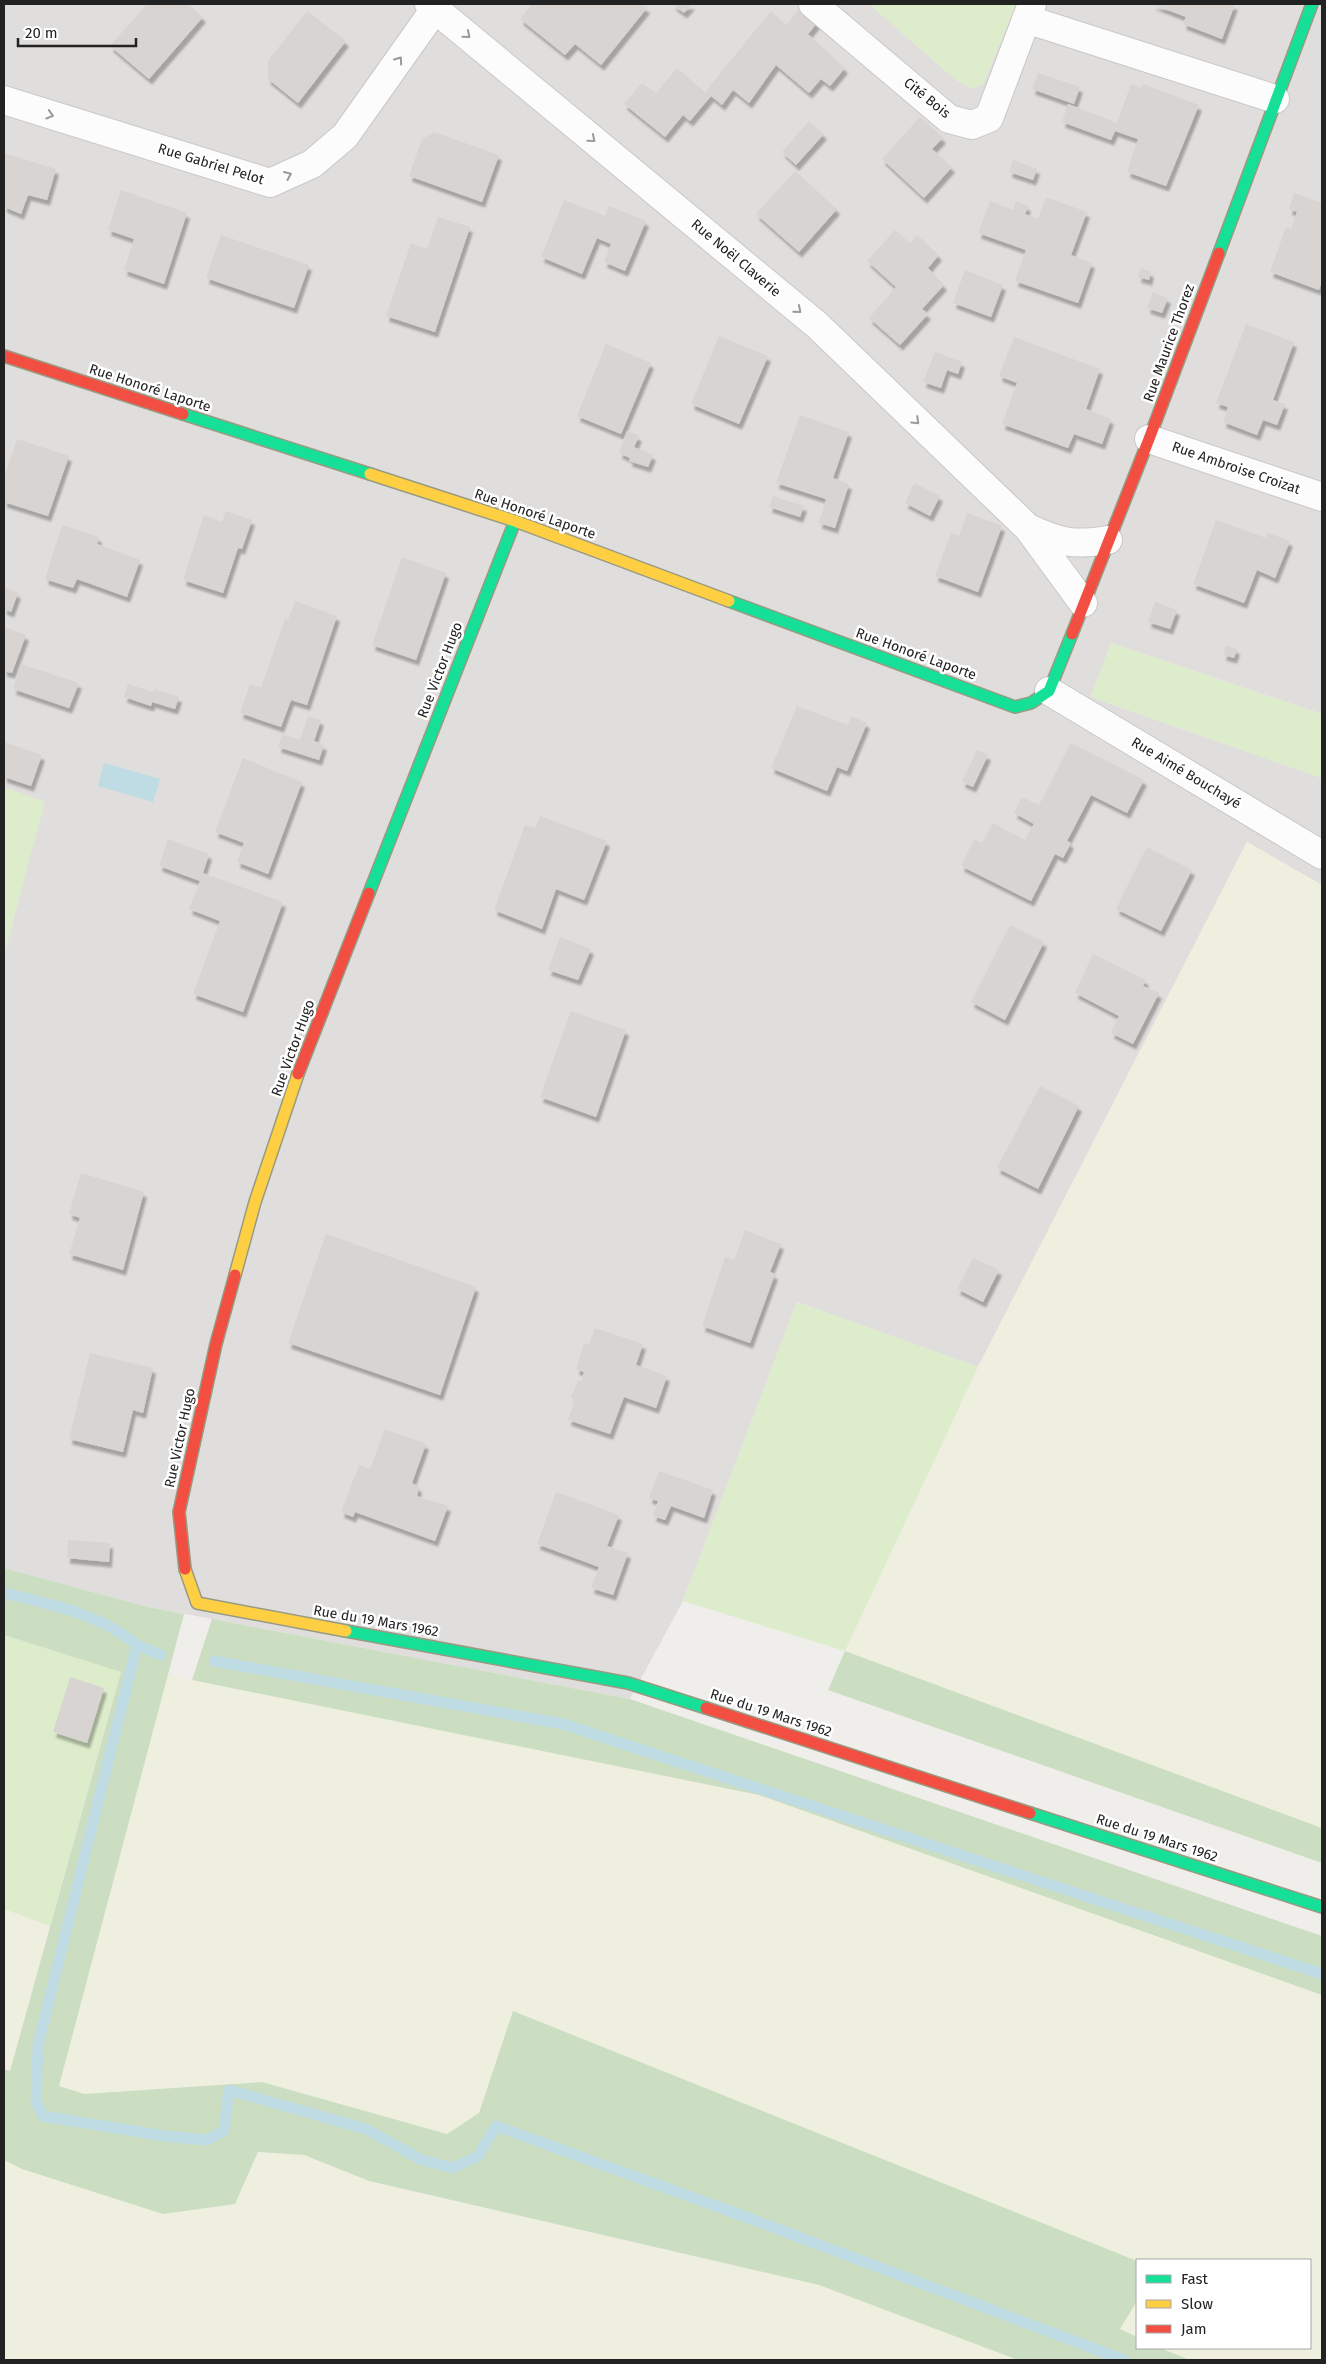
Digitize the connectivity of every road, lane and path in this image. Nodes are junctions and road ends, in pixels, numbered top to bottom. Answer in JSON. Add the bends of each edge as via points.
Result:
{"nodes":[{"id":1,"x":813,"y":4,"type":"edge"},
{"id":2,"x":1312,"y":4,"type":"edge"},
{"id":3,"x":432,"y":6,"type":"edge"},
{"id":4,"x":1029,"y":11,"type":"edge"},
{"id":5,"x":1276,"y":99,"type":"junction"},
{"id":6,"x":4,"y":100,"type":"edge"},
{"id":7,"x":4,"y":356,"type":"edge"},
{"id":8,"x":1149,"y":439,"type":"junction"},
{"id":9,"x":1322,"y":497,"type":"edge"},
{"id":10,"x":515,"y":521,"type":"junction"},
{"id":11,"x":1028,"y":528,"type":"junction"},
{"id":12,"x":1108,"y":540,"type":"junction"},
{"id":13,"x":1083,"y":603,"type":"junction"},
{"id":14,"x":1049,"y":691,"type":"junction"},
{"id":15,"x":1322,"y":854,"type":"edge"},
{"id":16,"x":197,"y":1603,"type":"joint"},
{"id":17,"x":1322,"y":1907,"type":"edge"}],
"edges":[{"from":1,"to":4,"type":"street","name":"Cité Bois","via":[[949,119],[972,125],[989,118]]},
{"from":2,"to":5,"type":"street","name":"Rue Maurice Thorez"},
{"from":6,"to":3,"type":"street","name":"Rue Gabriel Pelot","one_way":true,"via":[[270,182],[312,164],[345,136]]},
{"from":3,"to":11,"type":"street","name":"Rue Noël Claverie","one_way":true,"via":[[816,325]]},
{"from":4,"to":5,"type":"street","name":"Cité Bois"},
{"from":5,"to":8,"type":"street","name":"Rue Maurice Thorez"},
{"from":7,"to":10,"type":"street","name":"Rue Honoré Laporte"},
{"from":8,"to":9,"type":"street","name":"Rue Ambroise Croizat"},
{"from":8,"to":12,"type":"street","name":"Rue Maurice Thorez"},
{"from":10,"to":14,"type":"street","name":"Rue Honoré Laporte","via":[[1015,707],[1031,703]]},
{"from":10,"to":16,"type":"street","name":"Rue Victor Hugo","via":[[302,1062],[255,1202],[216,1344],[179,1512],[184,1567]]},
{"from":11,"to":12,"type":"street","name":"Rue Noël Claverie","via":[[1059,542]]},
{"from":11,"to":13,"type":"street","name":"Rue Noël Claverie"},
{"from":12,"to":13,"type":"street","name":"Rue Maurice Thorez"},
{"from":13,"to":14,"type":"street","name":"Rue Maurice Thorez"},
{"from":14,"to":15,"type":"street","name":"Rue Aimé Bouchayé"},
{"from":16,"to":17,"type":"street","name":"Rue du 19 Mars 1962","via":[[628,1683]]}]}
